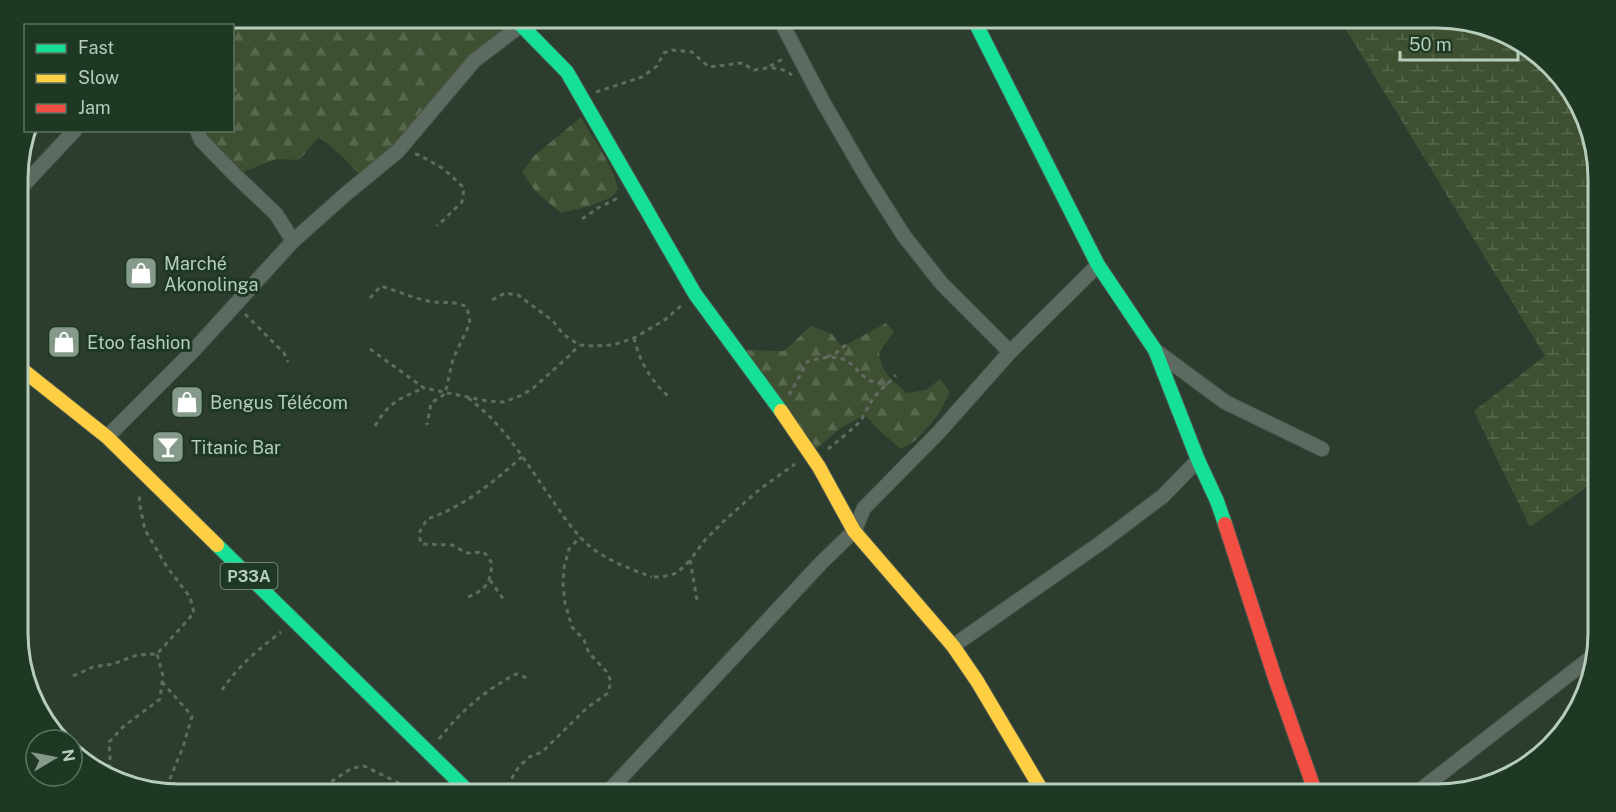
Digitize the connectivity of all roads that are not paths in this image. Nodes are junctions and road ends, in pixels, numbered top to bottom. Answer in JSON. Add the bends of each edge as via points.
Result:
{"nodes":[{"id":1,"x":512,"y":28,"type":"edge"},
{"id":2,"x":528,"y":28,"type":"edge"},
{"id":3,"x":784,"y":28,"type":"edge"},
{"id":4,"x":978,"y":28,"type":"edge"},
{"id":5,"x":73,"y":132,"type":"edge"},
{"id":6,"x":198,"y":132,"type":"edge"},
{"id":7,"x":29,"y":179,"type":"edge"},
{"id":8,"x":293,"y":241,"type":"junction"},
{"id":9,"x":1098,"y":265,"type":"junction"},
{"id":10,"x":1155,"y":350,"type":"junction"},
{"id":11,"x":1010,"y":352,"type":"junction"},
{"id":12,"x":29,"y":375,"type":"edge"},
{"id":13,"x":107,"y":437,"type":"junction"},
{"id":14,"x":1322,"y":449,"type":"dead end"},
{"id":15,"x":1198,"y":460,"type":"junction"},
{"id":16,"x":854,"y":531,"type":"junction"},
{"id":17,"x":953,"y":646,"type":"junction"},
{"id":18,"x":1585,"y":662,"type":"edge"},
{"id":19,"x":1038,"y":783,"type":"edge"},
{"id":20,"x":1312,"y":783,"type":"edge"},
{"id":21,"x":1429,"y":783,"type":"edge"},
{"id":22,"x":461,"y":784,"type":"edge"},
{"id":23,"x":616,"y":784,"type":"edge"}],
"edges":[{"from":1,"to":8,"type":"street","via":[[474,61],[398,151]]},
{"from":2,"to":16,"type":"street","via":[[567,72],[694,294],[819,467]]},
{"from":3,"to":11,"type":"street","via":[[828,112],[904,236],[942,284]]},
{"from":4,"to":9,"type":"street"},
{"from":5,"to":7,"type":"street"},
{"from":6,"to":8,"type":"street","via":[[201,140],[276,214]]},
{"from":8,"to":13,"type":"street","via":[[194,350]]},
{"from":9,"to":10,"type":"street"},
{"from":9,"to":11,"type":"street"},
{"from":10,"to":14,"type":"street","via":[[1226,402]]},
{"from":10,"to":15,"type":"street"},
{"from":11,"to":16,"type":"street","via":[[864,508]]},
{"from":12,"to":13,"type":"street","number":"P33A"},
{"from":13,"to":22,"type":"street","number":"P33A"},
{"from":15,"to":17,"type":"street","via":[[1154,503]]},
{"from":15,"to":20,"type":"street","via":[[1217,501]]},
{"from":16,"to":17,"type":"street"},
{"from":16,"to":23,"type":"street"},
{"from":17,"to":19,"type":"street"},
{"from":18,"to":21,"type":"street"}]}
